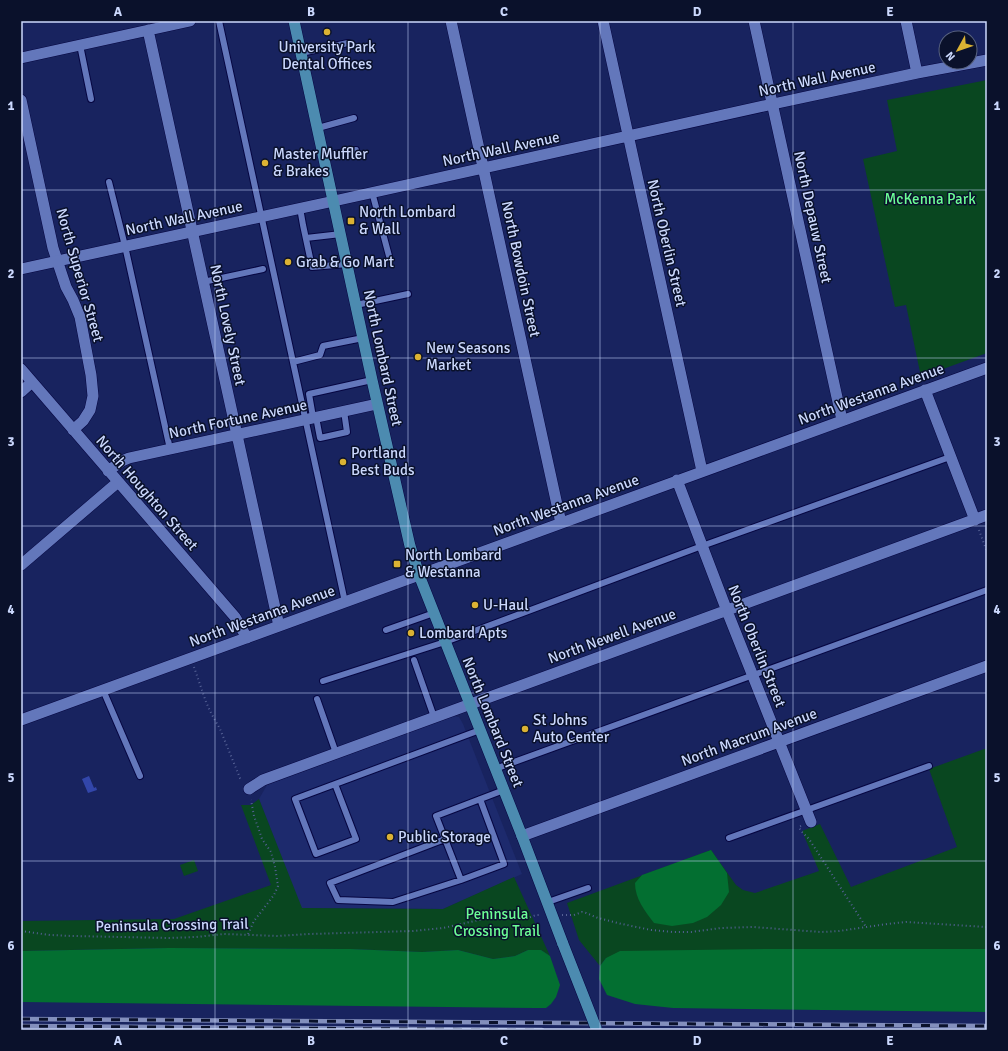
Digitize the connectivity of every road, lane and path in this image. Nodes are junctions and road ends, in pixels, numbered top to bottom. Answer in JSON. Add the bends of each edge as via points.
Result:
{"nodes":[{"id":1,"x":190,"y":21,"type":"edge"},
{"id":2,"x":219,"y":21,"type":"edge"},
{"id":3,"x":294,"y":21,"type":"edge"},
{"id":4,"x":451,"y":21,"type":"edge"},
{"id":5,"x":603,"y":21,"type":"edge"},
{"id":6,"x":754,"y":21,"type":"edge"},
{"id":7,"x":906,"y":21,"type":"edge"},
{"id":8,"x":148,"y":30,"type":"junction"},
{"id":9,"x":348,"y":43,"type":"dead end"},
{"id":10,"x":80,"y":45,"type":"junction"},
{"id":11,"x":301,"y":53,"type":"junction"},
{"id":12,"x":21,"y":58,"type":"edge"},
{"id":13,"x":987,"y":60,"type":"edge"},
{"id":14,"x":917,"y":73,"type":"junction"},
{"id":15,"x":91,"y":99,"type":"dead end"},
{"id":16,"x":21,"y":100,"type":"edge"},
{"id":17,"x":773,"y":104,"type":"junction"},
{"id":18,"x":354,"y":118,"type":"dead end"},
{"id":19,"x":318,"y":128,"type":"junction"},
{"id":20,"x":628,"y":136,"type":"junction"},
{"id":21,"x":356,"y":150,"type":"dead end"},
{"id":22,"x":324,"y":156,"type":"junction"},
{"id":23,"x":483,"y":168,"type":"junction"},
{"id":24,"x":109,"y":182,"type":"dead end"},
{"id":25,"x":372,"y":192,"type":"junction"},
{"id":26,"x":334,"y":201,"type":"junction"},
{"id":27,"x":300,"y":208,"type":"junction"},
{"id":28,"x":261,"y":216,"type":"junction"},
{"id":29,"x":193,"y":232,"type":"junction"},
{"id":30,"x":341,"y":234,"type":"junction"},
{"id":31,"x":306,"y":238,"type":"junction"},
{"id":32,"x":125,"y":246,"type":"junction"},
{"id":33,"x":389,"y":256,"type":"dead end"},
{"id":34,"x":57,"y":261,"type":"junction"},
{"id":35,"x":347,"y":264,"type":"junction"},
{"id":36,"x":21,"y":269,"type":"edge"},
{"id":37,"x":263,"y":269,"type":"dead end"},
{"id":38,"x":204,"y":282,"type":"junction"},
{"id":39,"x":408,"y":294,"type":"dead end"},
{"id":40,"x":356,"y":305,"type":"junction"},
{"id":41,"x":363,"y":338,"type":"junction"},
{"id":42,"x":293,"y":362,"type":"junction"},
{"id":43,"x":987,"y":368,"type":"edge"},
{"id":44,"x":21,"y":369,"type":"edge"},
{"id":45,"x":372,"y":380,"type":"junction"},
{"id":46,"x":32,"y":382,"type":"junction"},
{"id":47,"x":925,"y":390,"type":"junction"},
{"id":48,"x":21,"y":392,"type":"edge"},
{"id":49,"x":377,"y":404,"type":"junction"},
{"id":50,"x":344,"y":411,"type":"junction"},
{"id":51,"x":312,"y":418,"type":"junction"},
{"id":52,"x":842,"y":420,"type":"junction"},
{"id":53,"x":73,"y":430,"type":"junction"},
{"id":54,"x":237,"y":434,"type":"junction"},
{"id":55,"x":170,"y":449,"type":"junction"},
{"id":56,"x":950,"y":457,"type":"junction"},
{"id":57,"x":108,"y":470,"type":"junction"},
{"id":58,"x":702,"y":471,"type":"junction"},
{"id":59,"x":677,"y":480,"type":"junction"},
{"id":60,"x":118,"y":482,"type":"junction"},
{"id":61,"x":987,"y":515,"type":"edge"},
{"id":62,"x":974,"y":520,"type":"junction"},
{"id":63,"x":561,"y":523,"type":"junction"},
{"id":64,"x":702,"y":546,"type":"junction"},
{"id":65,"x":987,"y":552,"type":"edge"},
{"id":66,"x":21,"y":565,"type":"edge"},
{"id":67,"x":420,"y":575,"type":"junction"},
{"id":68,"x":987,"y":590,"type":"edge"},
{"id":69,"x":345,"y":602,"type":"junction"},
{"id":70,"x":727,"y":610,"type":"junction"},
{"id":71,"x":434,"y":613,"type":"junction"},
{"id":72,"x":279,"y":626,"type":"junction"},
{"id":73,"x":386,"y":630,"type":"dead end"},
{"id":74,"x":247,"y":638,"type":"junction"},
{"id":75,"x":445,"y":642,"type":"junction"},
{"id":76,"x":191,"y":658,"type":"junction"},
{"id":77,"x":414,"y":660,"type":"dead end"},
{"id":78,"x":987,"y":666,"type":"edge"},
{"id":79,"x":752,"y":676,"type":"junction"},
{"id":80,"x":323,"y":682,"type":"dead end"},
{"id":81,"x":103,"y":690,"type":"junction"},
{"id":82,"x":317,"y":699,"type":"dead end"},
{"id":83,"x":470,"y":704,"type":"junction"},
{"id":84,"x":434,"y":717,"type":"junction"},
{"id":85,"x":21,"y":720,"type":"edge"},
{"id":86,"x":480,"y":730,"type":"junction"},
{"id":87,"x":779,"y":742,"type":"junction"},
{"id":88,"x":336,"y":753,"type":"junction"},
{"id":89,"x":929,"y":766,"type":"dead end"},
{"id":90,"x":495,"y":769,"type":"junction"},
{"id":91,"x":140,"y":776,"type":"dead end"},
{"id":92,"x":335,"y":784,"type":"junction"},
{"id":93,"x":250,"y":789,"type":"junction"},
{"id":94,"x":504,"y":790,"type":"junction"},
{"id":95,"x":480,"y":799,"type":"junction"},
{"id":96,"x":807,"y":811,"type":"junction"},
{"id":97,"x":811,"y":822,"type":"joint"},
{"id":98,"x":522,"y":836,"type":"junction"},
{"id":99,"x":729,"y":838,"type":"dead end"},
{"id":100,"x":445,"y":839,"type":"junction"},
{"id":101,"x":461,"y":880,"type":"junction"},
{"id":102,"x":588,"y":888,"type":"dead end"},
{"id":103,"x":548,"y":902,"type":"junction"},
{"id":104,"x":536,"y":915,"type":"dead end"},
{"id":105,"x":567,"y":915,"type":"dead end"},
{"id":106,"x":866,"y":927,"type":"junction"},
{"id":107,"x":987,"y":927,"type":"edge"},
{"id":108,"x":21,"y":931,"type":"edge"},
{"id":109,"x":248,"y":934,"type":"junction"},
{"id":110,"x":596,"y":1030,"type":"edge"}],
"edges":[{"from":1,"to":8,"type":"street"},
{"from":2,"to":28,"type":"lane"},
{"from":3,"to":11,"type":"main road","name":"North Lombard Street"},
{"from":4,"to":23,"type":"street","name":"North Bowdoin Street"},
{"from":5,"to":20,"type":"street","name":"North Oberlin Street"},
{"from":6,"to":17,"type":"street","name":"North Depauw Street"},
{"from":7,"to":14,"type":"street"},
{"from":8,"to":10,"type":"street"},
{"from":8,"to":29,"type":"street","name":"North Lovely Street"},
{"from":9,"to":11,"type":"lane"},
{"from":10,"to":12,"type":"street"},
{"from":10,"to":15,"type":"lane"},
{"from":11,"to":19,"type":"main road","name":"North Lombard Street"},
{"from":13,"to":14,"type":"street","name":"North Wall Avenue"},
{"from":14,"to":17,"type":"street","name":"North Wall Avenue"},
{"from":16,"to":34,"type":"street","name":"North Superior Street"},
{"from":17,"to":20,"type":"street","name":"North Wall Avenue"},
{"from":17,"to":52,"type":"street","name":"North Depauw Street"},
{"from":18,"to":19,"type":"lane"},
{"from":19,"to":22,"type":"main road","name":"North Lombard Street"},
{"from":20,"to":23,"type":"street","name":"North Wall Avenue"},
{"from":20,"to":58,"type":"street","name":"North Oberlin Street"},
{"from":21,"to":22,"type":"lane"},
{"from":22,"to":26,"type":"main road","name":"North Lombard Street"},
{"from":23,"to":25,"type":"street","name":"North Wall Avenue"},
{"from":23,"to":63,"type":"street","name":"North Bowdoin Street"},
{"from":24,"to":32,"type":"lane"},
{"from":25,"to":26,"type":"street","name":"North Wall Avenue"},
{"from":25,"to":33,"type":"lane"},
{"from":26,"to":27,"type":"street","name":"North Wall Avenue"},
{"from":26,"to":30,"type":"main road","name":"North Lombard Street"},
{"from":27,"to":28,"type":"street","name":"North Wall Avenue"},
{"from":27,"to":31,"type":"lane"},
{"from":28,"to":29,"type":"street","name":"North Wall Avenue"},
{"from":28,"to":42,"type":"lane"},
{"from":29,"to":32,"type":"street","name":"North Wall Avenue"},
{"from":29,"to":38,"type":"street","name":"North Lovely Street"},
{"from":30,"to":31,"type":"lane"},
{"from":30,"to":35,"type":"main road","name":"North Lombard Street"},
{"from":31,"to":35,"type":"lane","via":[[312,267]]},
{"from":32,"to":34,"type":"street","name":"North Wall Avenue"},
{"from":32,"to":55,"type":"lane"},
{"from":34,"to":36,"type":"street","name":"North Wall Avenue"},
{"from":34,"to":53,"type":"street","name":"North Superior Street","via":[[80,317],[92,381],[93,396],[90,410]]},
{"from":35,"to":40,"type":"main road","name":"North Lombard Street"},
{"from":37,"to":38,"type":"lane"},
{"from":38,"to":54,"type":"street","name":"North Lovely Street"},
{"from":39,"to":40,"type":"lane"},
{"from":40,"to":41,"type":"main road","name":"North Lombard Street"},
{"from":41,"to":42,"type":"lane","via":[[323,346],[320,356]]},
{"from":41,"to":45,"type":"main road","name":"North Lombard Street"},
{"from":42,"to":51,"type":"lane"},
{"from":43,"to":47,"type":"street","name":"North Westanna Avenue"},
{"from":44,"to":46,"type":"street","name":"North Houghton Street"},
{"from":45,"to":49,"type":"main road","name":"North Lombard Street"},
{"from":45,"to":51,"type":"lane","via":[[309,394]]},
{"from":46,"to":48,"type":"street"},
{"from":46,"to":53,"type":"street","name":"North Houghton Street"},
{"from":47,"to":52,"type":"street","name":"North Westanna Avenue"},
{"from":47,"to":56,"type":"street"},
{"from":49,"to":50,"type":"street","name":"North Fortune Avenue"},
{"from":49,"to":67,"type":"main road","name":"North Lombard Street","via":[[410,546]]},
{"from":50,"to":51,"type":"street","name":"North Fortune Avenue"},
{"from":50,"to":51,"type":"lane","via":[[347,432],[320,438]]},
{"from":51,"to":54,"type":"street","name":"North Fortune Avenue"},
{"from":51,"to":69,"type":"lane"},
{"from":52,"to":58,"type":"street","name":"North Westanna Avenue"},
{"from":53,"to":57,"type":"street","name":"North Houghton Street"},
{"from":54,"to":55,"type":"street","name":"North Fortune Avenue"},
{"from":54,"to":72,"type":"street","name":"North Lovely Street"},
{"from":55,"to":57,"type":"street","name":"North Fortune Avenue","via":[[129,458]]},
{"from":56,"to":62,"type":"street"},
{"from":56,"to":64,"type":"lane"},
{"from":57,"to":60,"type":"street","name":"North Houghton Street"},
{"from":58,"to":59,"type":"street","name":"North Westanna Avenue"},
{"from":59,"to":63,"type":"street","name":"North Westanna Avenue"},
{"from":59,"to":64,"type":"street","name":"North Oberlin Street"},
{"from":60,"to":66,"type":"street"},
{"from":60,"to":74,"type":"street","name":"North Houghton Street","via":[[235,617]]},
{"from":61,"to":62,"type":"street","name":"North Newell Avenue"},
{"from":62,"to":65,"type":"path"},
{"from":62,"to":70,"type":"street","name":"North Newell Avenue"},
{"from":63,"to":67,"type":"street","name":"North Westanna Avenue"},
{"from":64,"to":70,"type":"street","name":"North Oberlin Street"},
{"from":64,"to":75,"type":"lane"},
{"from":67,"to":69,"type":"street","name":"North Westanna Avenue"},
{"from":67,"to":71,"type":"main road","name":"North Lombard Street"},
{"from":68,"to":79,"type":"lane"},
{"from":69,"to":72,"type":"street","name":"North Westanna Avenue"},
{"from":70,"to":79,"type":"street","name":"North Oberlin Street"},
{"from":70,"to":83,"type":"street","name":"North Newell Avenue"},
{"from":71,"to":73,"type":"lane"},
{"from":71,"to":75,"type":"main road","name":"North Lombard Street"},
{"from":72,"to":74,"type":"street","name":"North Westanna Avenue"},
{"from":74,"to":76,"type":"street","name":"North Westanna Avenue"},
{"from":75,"to":80,"type":"lane"},
{"from":75,"to":83,"type":"main road","name":"North Lombard Street"},
{"from":76,"to":81,"type":"street","name":"North Westanna Avenue"},
{"from":76,"to":93,"type":"path","via":[[206,702],[240,778]]},
{"from":77,"to":84,"type":"lane"},
{"from":78,"to":87,"type":"street","name":"North Macrum Avenue"},
{"from":79,"to":87,"type":"street","name":"North Oberlin Street"},
{"from":79,"to":90,"type":"lane"},
{"from":81,"to":85,"type":"street","name":"North Westanna Avenue"},
{"from":81,"to":91,"type":"lane"},
{"from":82,"to":88,"type":"lane"},
{"from":83,"to":84,"type":"street","name":"North Newell Avenue"},
{"from":83,"to":86,"type":"main road","name":"North Lombard Street"},
{"from":84,"to":88,"type":"street","name":"North Newell Avenue"},
{"from":86,"to":90,"type":"main road","name":"North Lombard Street"},
{"from":86,"to":92,"type":"lane"},
{"from":87,"to":96,"type":"street","name":"North Oberlin Street"},
{"from":87,"to":98,"type":"street","name":"North Macrum Avenue"},
{"from":88,"to":93,"type":"street","name":"North Newell Avenue","via":[[263,780]]},
{"from":89,"to":96,"type":"lane"},
{"from":90,"to":94,"type":"main road","name":"North Lombard Street"},
{"from":92,"to":92,"type":"lane","via":[[295,799],[316,854],[356,839]]},
{"from":93,"to":109,"type":"path","via":[[254,816],[262,839],[271,852],[278,886]]},
{"from":94,"to":95,"type":"lane"},
{"from":94,"to":98,"type":"main road","name":"North Lombard Street"},
{"from":95,"to":100,"type":"lane","via":[[436,816]]},
{"from":95,"to":101,"type":"lane","via":[[504,864]]},
{"from":96,"to":97,"type":"street","name":"North Oberlin Street"},
{"from":96,"to":99,"type":"lane"},
{"from":97,"to":106,"type":"path","via":[[799,827],[801,831]]},
{"from":98,"to":103,"type":"main road","name":"North Lombard Street"},
{"from":100,"to":101,"type":"lane"},
{"from":100,"to":101,"type":"lane","via":[[330,883],[338,900],[394,902]]},
{"from":102,"to":103,"type":"lane"},
{"from":103,"to":110,"type":"main road","name":"North Lombard Street","bridge":true},
{"from":104,"to":109,"type":"path","name":"Peninsula Crossing Trail","via":[[520,919],[506,915],[497,916],[443,928],[413,931],[278,936]]},
{"from":105,"to":106,"type":"path","via":[[582,912],[622,924],[673,932],[753,927],[822,932]]},
{"from":106,"to":107,"type":"path","via":[[906,922]]},
{"from":108,"to":109,"type":"path","name":"Peninsula Crossing Trail","via":[[50,935],[169,938]]}]}
